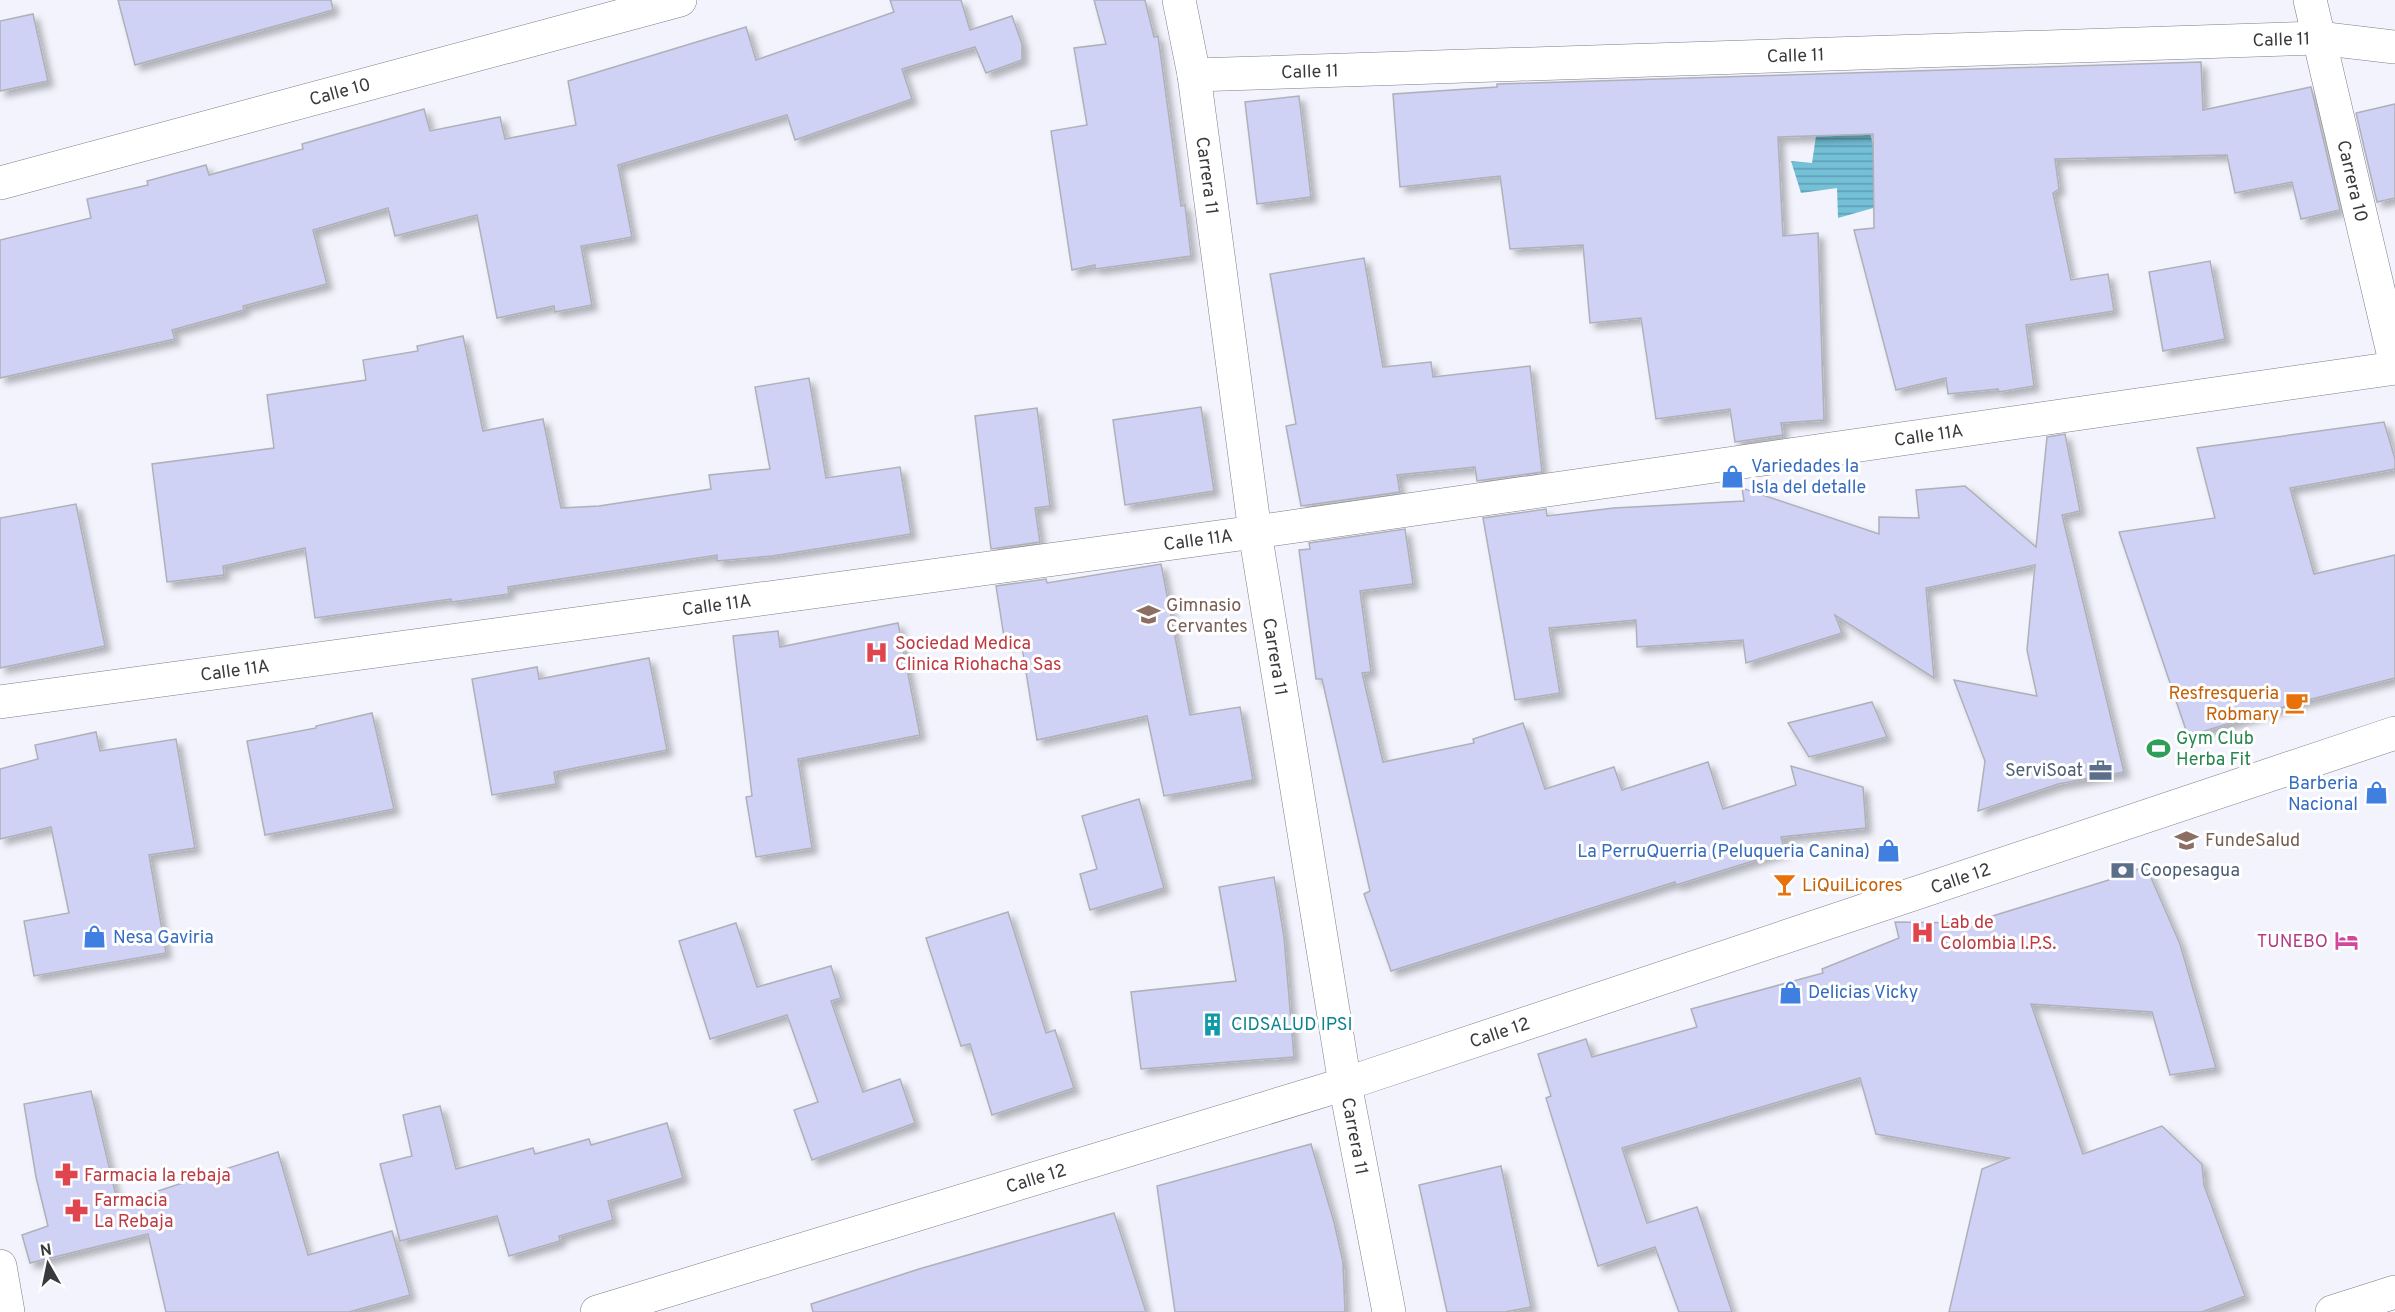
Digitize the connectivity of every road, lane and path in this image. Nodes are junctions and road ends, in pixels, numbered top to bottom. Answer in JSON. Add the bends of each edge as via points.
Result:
{"nodes":[{"id":1,"x":680,"y":0,"type":"edge"},
{"id":2,"x":1179,"y":0,"type":"edge"},
{"id":3,"x":2310,"y":0,"type":"edge"},
{"id":4,"x":2318,"y":38,"type":"junction"},
{"id":5,"x":2395,"y":47,"type":"edge"},
{"id":6,"x":1194,"y":75,"type":"junction"},
{"id":7,"x":0,"y":183,"type":"edge"},
{"id":8,"x":2395,"y":361,"type":"edge"},
{"id":9,"x":2395,"y":368,"type":"edge"},
{"id":10,"x":1255,"y":532,"type":"junction"},
{"id":11,"x":0,"y":702,"type":"edge"},
{"id":12,"x":2395,"y":734,"type":"edge"},
{"id":13,"x":1345,"y":1084,"type":"junction"},
{"id":14,"x":0,"y":1266,"type":"edge"},
{"id":15,"x":2395,"y":1292,"type":"edge"},
{"id":16,"x":8,"y":1312,"type":"edge"},
{"id":17,"x":597,"y":1312,"type":"edge"},
{"id":18,"x":1389,"y":1312,"type":"edge"},
{"id":19,"x":2332,"y":1312,"type":"edge"}],
"edges":[{"from":1,"to":7,"type":"street","name":"Calle 10"},
{"from":2,"to":6,"type":"street","name":"Carrera 11"},
{"from":3,"to":4,"type":"street","name":"Carrera 10"},
{"from":4,"to":5,"type":"street","name":"Calle 11"},
{"from":4,"to":6,"type":"street","name":"Calle 11"},
{"from":4,"to":8,"type":"street","name":"Carrera 10"},
{"from":6,"to":10,"type":"street","name":"Carrera 11"},
{"from":9,"to":10,"type":"street","name":"Calle 11A"},
{"from":10,"to":11,"type":"street","name":"Calle 11A"},
{"from":10,"to":13,"type":"street","name":"Carrera 11"},
{"from":12,"to":13,"type":"street","name":"Calle 12"},
{"from":13,"to":17,"type":"street","name":"Calle 12"},
{"from":13,"to":18,"type":"street","name":"Carrera 11"},
{"from":14,"to":16,"type":"street"},
{"from":15,"to":19,"type":"street"}]}
